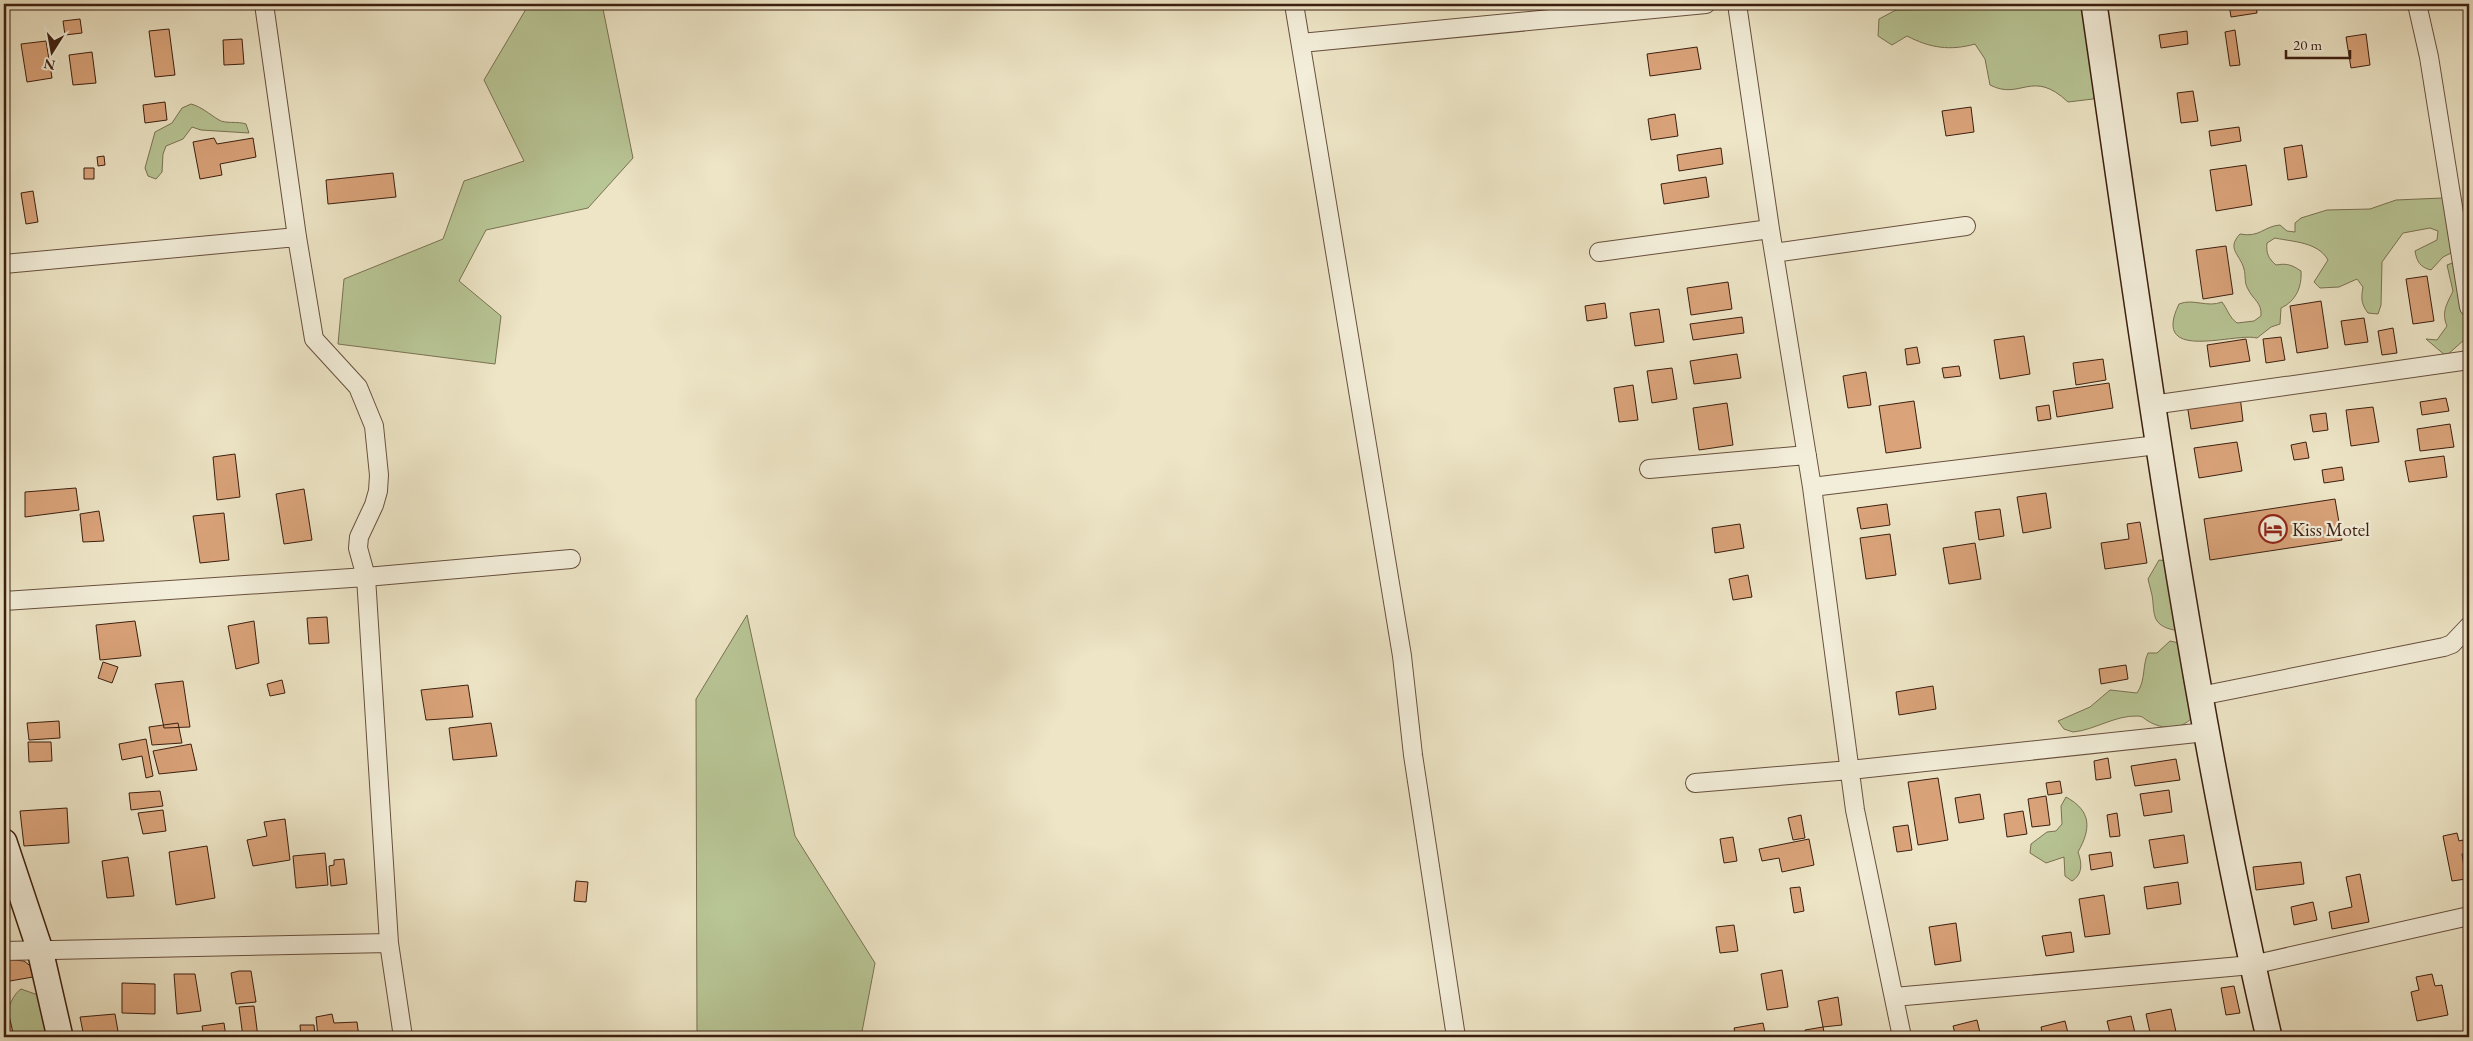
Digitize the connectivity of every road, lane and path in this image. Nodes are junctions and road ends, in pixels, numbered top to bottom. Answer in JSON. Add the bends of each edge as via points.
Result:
{"nodes":[{"id":1,"x":264,"y":4,"type":"edge"},
{"id":2,"x":1294,"y":4,"type":"edge"},
{"id":3,"x":1706,"y":4,"type":"edge"},
{"id":4,"x":1737,"y":4,"type":"edge"},
{"id":5,"x":2094,"y":4,"type":"edge"},
{"id":6,"x":2417,"y":4,"type":"edge"},
{"id":7,"x":1301,"y":43,"type":"junction"},
{"id":8,"x":1966,"y":226,"type":"dead end"},
{"id":9,"x":1770,"y":228,"type":"junction"},
{"id":10,"x":297,"y":237,"type":"junction"},
{"id":11,"x":1599,"y":252,"type":"dead end"},
{"id":12,"x":1774,"y":253,"type":"junction"},
{"id":13,"x":4,"y":264,"type":"edge"},
{"id":14,"x":2469,"y":307,"type":"edge"},
{"id":15,"x":2469,"y":360,"type":"edge"},
{"id":16,"x":2152,"y":404,"type":"junction"},
{"id":17,"x":2157,"y":445,"type":"junction"},
{"id":18,"x":1807,"y":455,"type":"junction"},
{"id":19,"x":1649,"y":469,"type":"dead end"},
{"id":20,"x":1812,"y":486,"type":"junction"},
{"id":21,"x":572,"y":559,"type":"dead end"},
{"id":22,"x":366,"y":577,"type":"junction"},
{"id":23,"x":4,"y":601,"type":"edge"},
{"id":24,"x":2469,"y":626,"type":"edge"},
{"id":25,"x":2200,"y":696,"type":"junction"},
{"id":26,"x":2206,"y":732,"type":"junction"},
{"id":27,"x":1850,"y":770,"type":"junction"},
{"id":28,"x":1695,"y":782,"type":"dead end"},
{"id":29,"x":4,"y":842,"type":"edge"},
{"id":30,"x":2469,"y":916,"type":"edge"},
{"id":31,"x":389,"y":943,"type":"junction"},
{"id":32,"x":4,"y":950,"type":"edge"},
{"id":33,"x":40,"y":950,"type":"junction"},
{"id":34,"x":2252,"y":965,"type":"junction"},
{"id":35,"x":1894,"y":997,"type":"junction"},
{"id":36,"x":60,"y":1037,"type":"edge"},
{"id":37,"x":403,"y":1037,"type":"edge"},
{"id":38,"x":1456,"y":1037,"type":"edge"},
{"id":39,"x":1902,"y":1037,"type":"edge"},
{"id":40,"x":2269,"y":1037,"type":"edge"}],
"edges":[{"from":1,"to":10,"type":"street"},
{"from":2,"to":7,"type":"street"},
{"from":3,"to":7,"type":"street"},
{"from":4,"to":9,"type":"street"},
{"from":5,"to":16,"type":"street"},
{"from":6,"to":14,"type":"street","via":[[2429,57]]},
{"from":7,"to":38,"type":"street","via":[[1402,656],[1413,755]]},
{"from":8,"to":12,"type":"street"},
{"from":9,"to":11,"type":"street"},
{"from":9,"to":12,"type":"street"},
{"from":10,"to":13,"type":"street"},
{"from":10,"to":22,"type":"street","via":[[314,339],[358,386],[374,426],[378,491],[359,537],[358,548]]},
{"from":12,"to":18,"type":"street"},
{"from":15,"to":16,"type":"street"},
{"from":16,"to":17,"type":"street"},
{"from":17,"to":20,"type":"street"},
{"from":17,"to":25,"type":"street"},
{"from":18,"to":19,"type":"street"},
{"from":18,"to":20,"type":"street"},
{"from":20,"to":27,"type":"street"},
{"from":21,"to":22,"type":"street"},
{"from":22,"to":23,"type":"street"},
{"from":22,"to":31,"type":"street"},
{"from":24,"to":25,"type":"street","via":[[2452,644],[2444,647]]},
{"from":25,"to":26,"type":"street"},
{"from":26,"to":27,"type":"street"},
{"from":26,"to":34,"type":"street"},
{"from":27,"to":28,"type":"street"},
{"from":27,"to":35,"type":"street"},
{"from":29,"to":33,"type":"street"},
{"from":30,"to":34,"type":"street"},
{"from":31,"to":33,"type":"street"},
{"from":31,"to":37,"type":"street"},
{"from":32,"to":33,"type":"street"},
{"from":33,"to":36,"type":"street"},
{"from":34,"to":35,"type":"street"},
{"from":34,"to":40,"type":"street"},
{"from":35,"to":39,"type":"street"}]}
